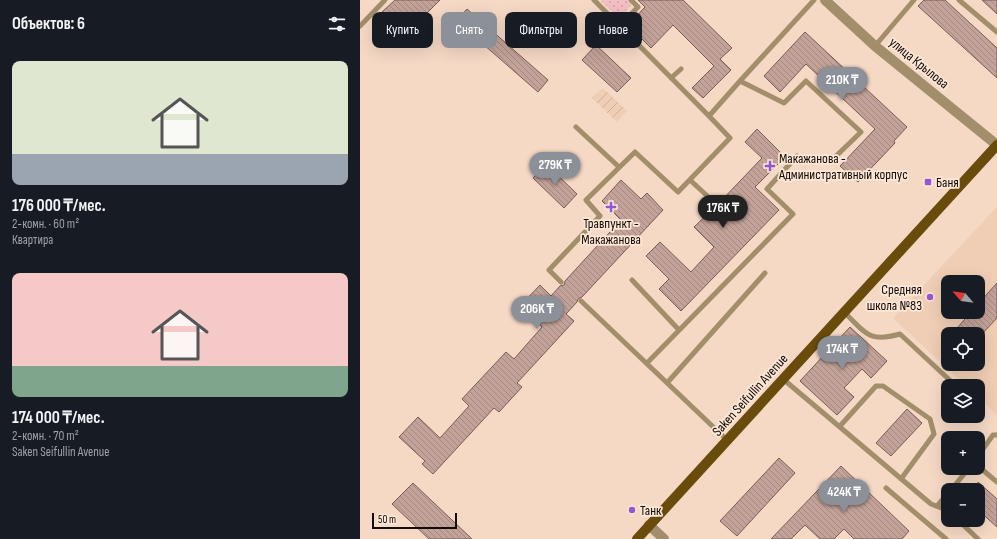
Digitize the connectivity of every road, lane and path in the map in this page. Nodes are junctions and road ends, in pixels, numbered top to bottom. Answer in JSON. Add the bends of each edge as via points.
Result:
{"nodes":[{"id":1,"x":385,"y":0,"type":"edge"},
{"id":2,"x":595,"y":0,"type":"edge"},
{"id":3,"x":631,"y":0,"type":"edge"},
{"id":4,"x":814,"y":0,"type":"edge"},
{"id":5,"x":825,"y":0,"type":"edge"},
{"id":6,"x":914,"y":0,"type":"edge"},
{"id":7,"x":959,"y":0,"type":"edge"},
{"id":8,"x":606,"y":12,"type":"edge"},
{"id":9,"x":633,"y":12,"type":"edge"},
{"id":10,"x":360,"y":26,"type":"edge"},
{"id":11,"x":996,"y":29,"type":"edge"},
{"id":12,"x":875,"y":46,"type":"junction"},
{"id":13,"x":641,"y":48,"type":"edge"},
{"id":14,"x":681,"y":69,"type":"dead end"},
{"id":15,"x":671,"y":78,"type":"junction"},
{"id":16,"x":740,"y":81,"type":"junction"},
{"id":17,"x":709,"y":116,"type":"junction"},
{"id":18,"x":576,"y":127,"type":"dead end"},
{"id":19,"x":997,"y":145,"type":"edge"},
{"id":20,"x":797,"y":156,"type":"dead end"},
{"id":21,"x":833,"y":160,"type":"dead end"},
{"id":22,"x":619,"y":167,"type":"junction"},
{"id":23,"x":690,"y":180,"type":"junction"},
{"id":24,"x":730,"y":217,"type":"dead end"},
{"id":25,"x":765,"y":273,"type":"dead end"},
{"id":26,"x":632,"y":280,"type":"dead end"},
{"id":27,"x":561,"y":282,"type":"dead end"},
{"id":28,"x":581,"y":301,"type":"dead end"},
{"id":29,"x":844,"y":312,"type":"junction"},
{"id":30,"x":679,"y":330,"type":"junction"},
{"id":31,"x":647,"y":363,"type":"junction"},
{"id":32,"x":783,"y":379,"type":"junction"},
{"id":33,"x":948,"y":379,"type":"edge"},
{"id":34,"x":667,"y":383,"type":"junction"},
{"id":35,"x":840,"y":426,"type":"junction"},
{"id":36,"x":997,"y":435,"type":"edge"},
{"id":37,"x":727,"y":440,"type":"junction"},
{"id":38,"x":985,"y":446,"type":"edge"},
{"id":39,"x":985,"y":472,"type":"edge"},
{"id":40,"x":963,"y":475,"type":"edge"},
{"id":41,"x":901,"y":478,"type":"junction"},
{"id":42,"x":997,"y":482,"type":"edge"},
{"id":43,"x":957,"y":483,"type":"edge"},
{"id":44,"x":886,"y":488,"type":"dead end"},
{"id":45,"x":941,"y":502,"type":"edge"},
{"id":46,"x":938,"y":506,"type":"junction"},
{"id":47,"x":941,"y":508,"type":"edge"},
{"id":48,"x":649,"y":526,"type":"junction"},
{"id":49,"x":965,"y":527,"type":"edge"},
{"id":50,"x":637,"y":539,"type":"edge"},
{"id":51,"x":664,"y":539,"type":"edge"},
{"id":52,"x":946,"y":539,"type":"edge"},
{"id":53,"x":978,"y":539,"type":"edge"}],
"edges":[{"from":1,"to":10,"type":"lane"},
{"from":2,"to":8,"type":"lane"},
{"from":3,"to":9,"type":"lane","via":[[638,7]]},
{"from":4,"to":16,"type":"lane"},
{"from":5,"to":12,"type":"street","name":"улица Крылова"},
{"from":6,"to":12,"type":"lane"},
{"from":7,"to":11,"type":"lane"},
{"from":12,"to":19,"type":"street","name":"улица Крылова"},
{"from":13,"to":15,"type":"lane"},
{"from":14,"to":15,"type":"lane"},
{"from":15,"to":17,"type":"lane"},
{"from":16,"to":17,"type":"lane"},
{"from":16,"to":21,"type":"lane","via":[[784,103],[806,81],[861,132]]},
{"from":17,"to":23,"type":"lane","via":[[730,138]]},
{"from":18,"to":22,"type":"lane"},
{"from":19,"to":29,"type":"main road","name":"Saken Seifullin Avenue"},
{"from":20,"to":30,"type":"lane","via":[[767,189],[793,214]]},
{"from":22,"to":23,"type":"lane","via":[[635,152],[678,192]]},
{"from":22,"to":27,"type":"lane","via":[[586,200],[600,216],[549,270]]},
{"from":23,"to":24,"type":"lane"},
{"from":25,"to":34,"type":"lane"},
{"from":26,"to":30,"type":"lane"},
{"from":28,"to":31,"type":"lane"},
{"from":29,"to":32,"type":"main road","name":"Saken Seifullin Avenue"},
{"from":29,"to":33,"type":"lane","via":[[870,337],[885,338],[900,334]]},
{"from":30,"to":31,"type":"lane"},
{"from":31,"to":34,"type":"lane"},
{"from":32,"to":35,"type":"lane"},
{"from":32,"to":37,"type":"main road","name":"Saken Seifullin Avenue"},
{"from":34,"to":37,"type":"lane"},
{"from":35,"to":41,"type":"lane"},
{"from":35,"to":41,"type":"lane","via":[[876,386],[890,390],[930,419],[934,434]]},
{"from":36,"to":38,"type":"lane","via":[[993,435]]},
{"from":37,"to":48,"type":"main road","name":"Saken Seifullin Avenue"},
{"from":39,"to":42,"type":"lane"},
{"from":40,"to":43,"type":"lane"},
{"from":41,"to":46,"type":"lane","via":[[931,504]]},
{"from":44,"to":52,"type":"lane"},
{"from":45,"to":46,"type":"lane"},
{"from":46,"to":47,"type":"lane"},
{"from":48,"to":50,"type":"main road","name":"Saken Seifullin Avenue"},
{"from":48,"to":51,"type":"street"},
{"from":49,"to":53,"type":"lane"}]}
